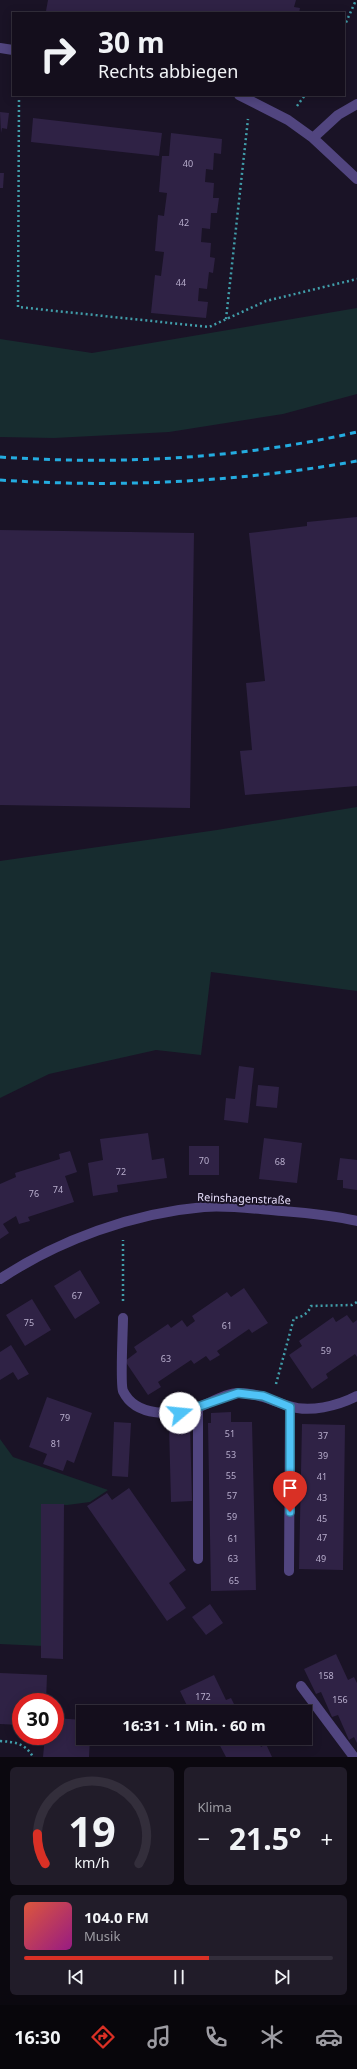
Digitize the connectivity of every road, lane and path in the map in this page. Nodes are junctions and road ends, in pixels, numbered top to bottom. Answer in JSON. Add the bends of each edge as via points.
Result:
{"nodes":[{"id":1,"x":356,"y":0,"type":"edge"},
{"id":2,"x":345,"y":25,"type":"edge"},
{"id":3,"x":0,"y":48,"type":"edge"},
{"id":4,"x":12,"y":50,"type":"edge"},
{"id":5,"x":19,"y":96,"type":"edge"},
{"id":6,"x":241,"y":96,"type":"edge"},
{"id":7,"x":250,"y":101,"type":"junction"},
{"id":8,"x":357,"y":104,"type":"edge"},
{"id":9,"x":313,"y":138,"type":"junction"},
{"id":10,"x":357,"y":179,"type":"edge"},
{"id":11,"x":357,"y":279,"type":"edge"},
{"id":12,"x":226,"y":319,"type":"junction"},
{"id":13,"x":357,"y":1221,"type":"edge"},
{"id":14,"x":124,"y":1222,"type":"junction"},
{"id":15,"x":0,"y":1279,"type":"edge"},
{"id":16,"x":357,"y":1302,"type":"edge"},
{"id":17,"x":123,"y":1318,"type":"joint"},
{"id":18,"x":357,"y":1396,"type":"edge"},
{"id":19,"x":272,"y":1400,"type":"junction"},
{"id":20,"x":290,"y":1407,"type":"junction"},
{"id":21,"x":198,"y":1408,"type":"junction"},
{"id":22,"x":198,"y":1559,"type":"dead end"},
{"id":23,"x":289,"y":1571,"type":"dead end"},
{"id":24,"x":301,"y":1686,"type":"dead end"},
{"id":25,"x":0,"y":1741,"type":"edge"},
{"id":26,"x":33,"y":1757,"type":"edge"},
{"id":27,"x":354,"y":1757,"type":"edge"}],
"edges":[{"from":1,"to":2,"type":"path"},
{"from":3,"to":4,"type":"street"},
{"from":5,"to":12,"type":"path","via":[[18,307],[209,327]]},
{"from":6,"to":7,"type":"street"},
{"from":7,"to":9,"type":"street","via":[[288,120]]},
{"from":7,"to":12,"type":"path"},
{"from":8,"to":9,"type":"street","via":[[338,115]]},
{"from":9,"to":10,"type":"street"},
{"from":11,"to":12,"type":"path","via":[[266,300]]},
{"from":13,"to":14,"type":"street","name":"Reinshagenstraße","via":[[334,1216],[248,1208],[205,1207],[166,1211]]},
{"from":14,"to":15,"type":"street","name":"Reinshagenstraße","via":[[76,1239]]},
{"from":14,"to":17,"type":"path"},
{"from":16,"to":19,"type":"path","via":[[352,1305],[311,1306],[305,1315],[294,1318]]},
{"from":17,"to":21,"type":"street","via":[[123,1390],[132,1402],[158,1413],[180,1413]]},
{"from":18,"to":20,"type":"street","via":[[348,1401],[310,1409]]},
{"from":19,"to":20,"type":"street"},
{"from":19,"to":21,"type":"street","via":[[263,1396],[238,1393]]},
{"from":20,"to":23,"type":"street"},
{"from":21,"to":22,"type":"street"},
{"from":24,"to":27,"type":"street"},
{"from":25,"to":26,"type":"path","via":[[16,1742],[28,1749]]}]}
